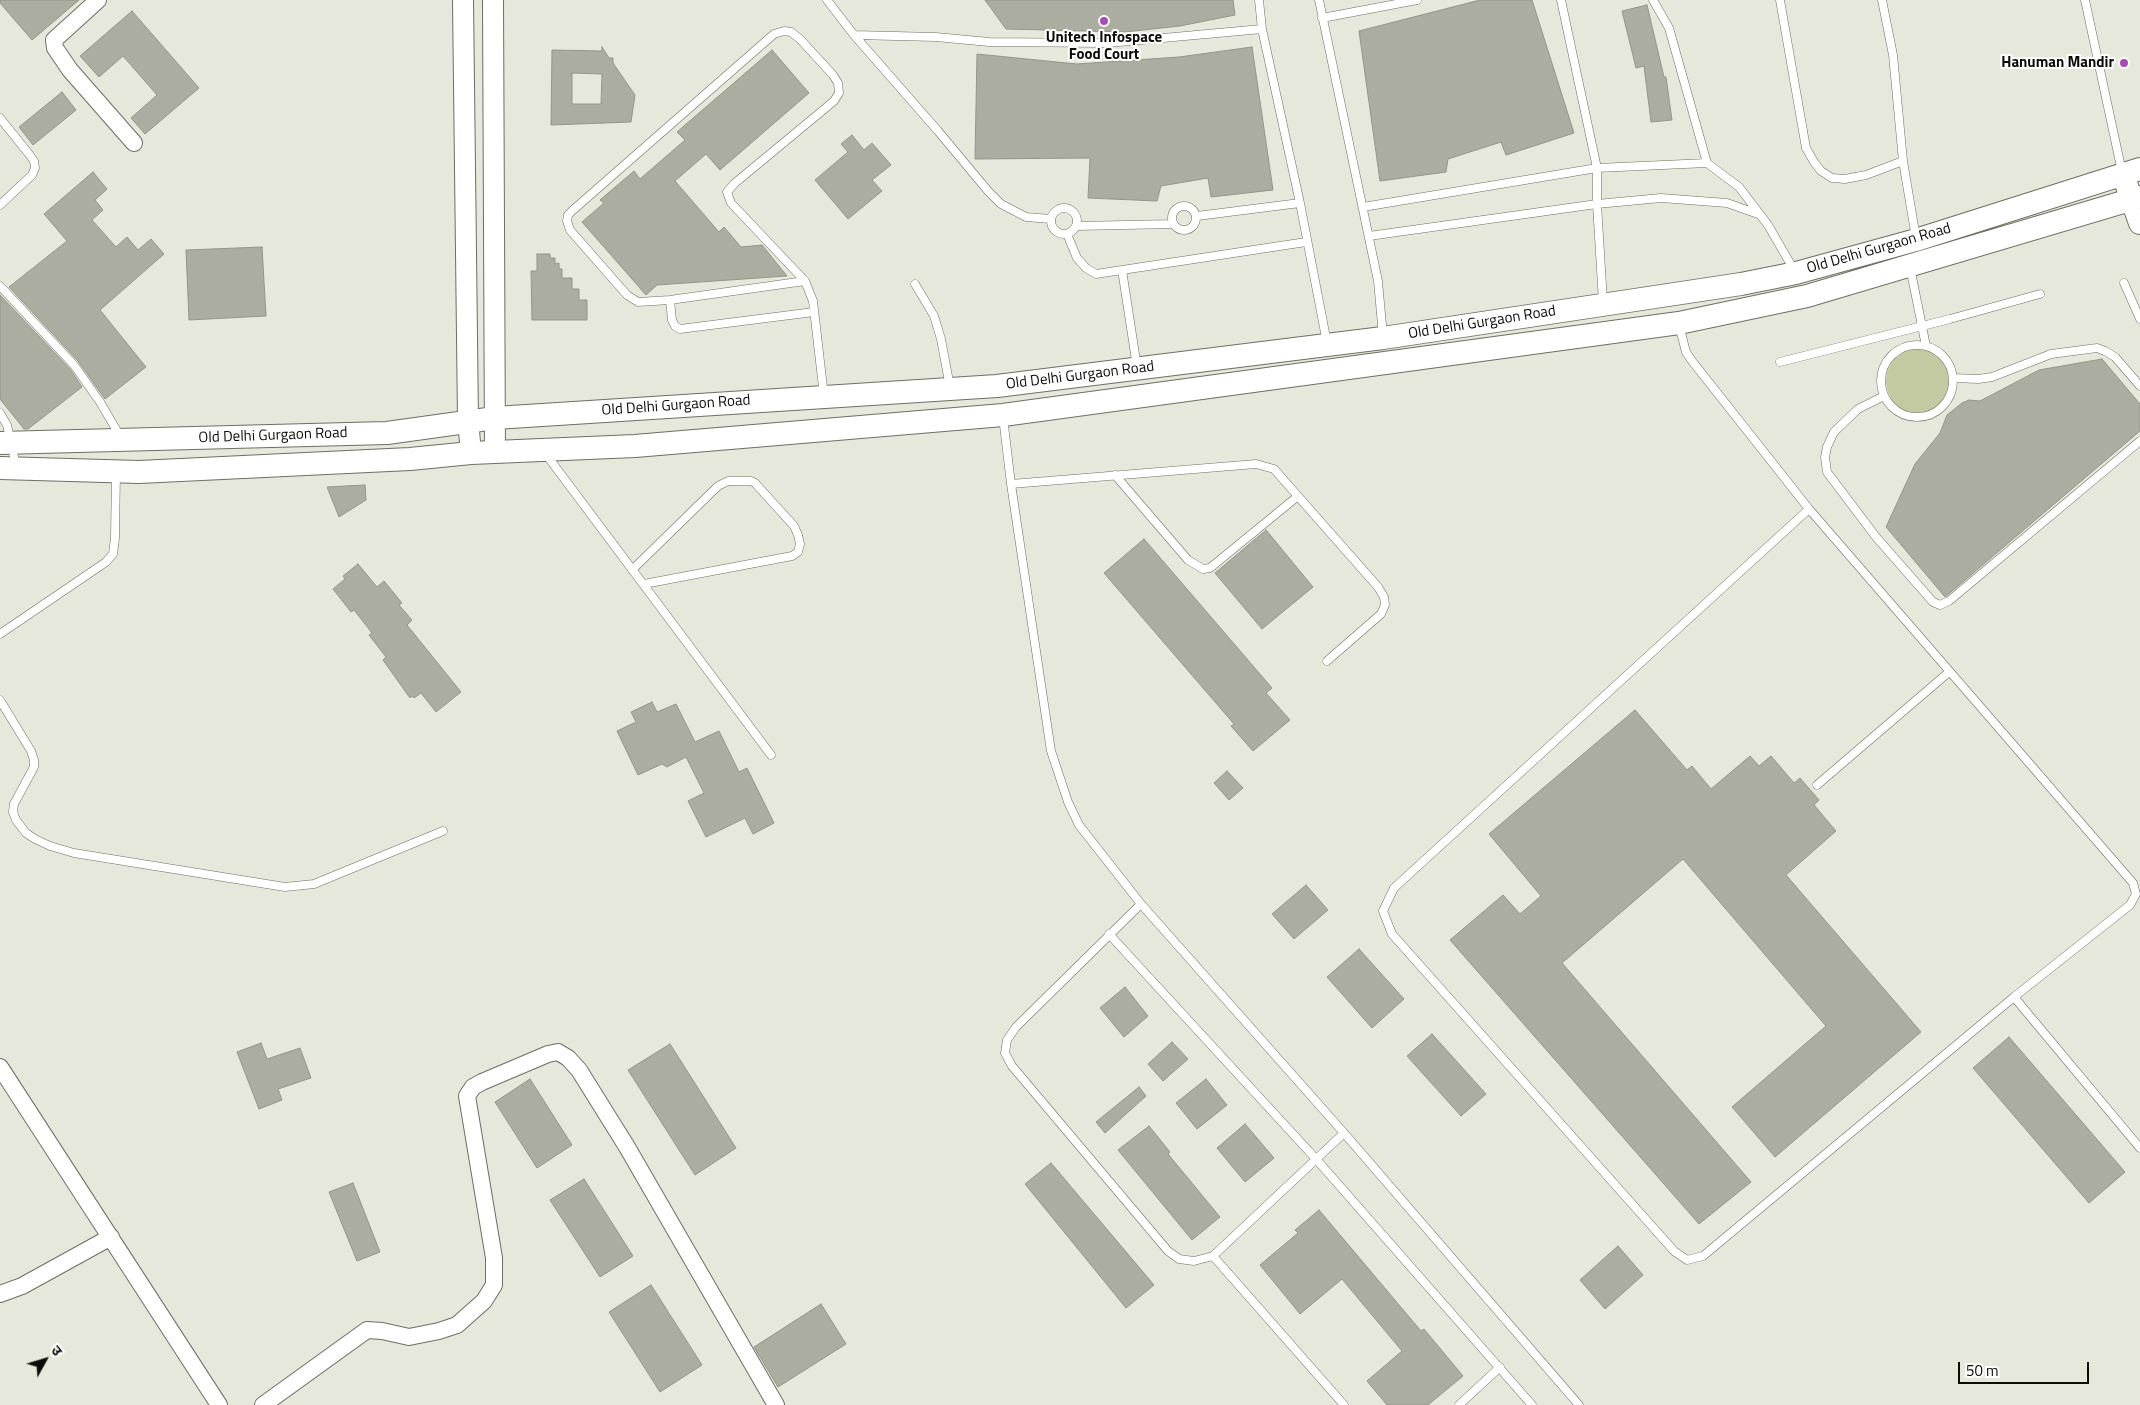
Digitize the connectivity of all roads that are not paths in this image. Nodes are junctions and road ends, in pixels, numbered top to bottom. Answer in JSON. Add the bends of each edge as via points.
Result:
{"nodes":[{"id":1,"x":98,"y":0,"type":"edge"},
{"id":2,"x":463,"y":0,"type":"edge"},
{"id":3,"x":493,"y":0,"type":"edge"},
{"id":4,"x":827,"y":0,"type":"edge"},
{"id":5,"x":1259,"y":0,"type":"edge"},
{"id":6,"x":1319,"y":0,"type":"edge"},
{"id":7,"x":1417,"y":0,"type":"edge"},
{"id":8,"x":1561,"y":0,"type":"edge"},
{"id":9,"x":1654,"y":0,"type":"edge"},
{"id":10,"x":1780,"y":0,"type":"edge"},
{"id":11,"x":1882,"y":0,"type":"edge"},
{"id":12,"x":2085,"y":0,"type":"edge"},
{"id":13,"x":1322,"y":18,"type":"junction"},
{"id":14,"x":1262,"y":29,"type":"junction"},
{"id":15,"x":854,"y":35,"type":"junction"},
{"id":16,"x":0,"y":118,"type":"edge"},
{"id":17,"x":134,"y":144,"type":"dead end"},
{"id":18,"x":1903,"y":161,"type":"junction"},
{"id":19,"x":1706,"y":163,"type":"junction"},
{"id":20,"x":1597,"y":168,"type":"junction"},
{"id":21,"x":2135,"y":171,"type":"edge"},
{"id":22,"x":2136,"y":199,"type":"edge"},
{"id":23,"x":1300,"y":203,"type":"junction"},
{"id":24,"x":1596,"y":204,"type":"junction"},
{"id":25,"x":0,"y":205,"type":"edge"},
{"id":26,"x":1363,"y":207,"type":"junction"},
{"id":27,"x":1758,"y":214,"type":"junction"},
{"id":28,"x":1197,"y":216,"type":"junction"},
{"id":29,"x":1051,"y":218,"type":"junction"},
{"id":30,"x":2140,"y":223,"type":"edge"},
{"id":31,"x":1173,"y":224,"type":"junction"},
{"id":32,"x":1076,"y":226,"type":"junction"},
{"id":33,"x":1067,"y":234,"type":"junction"},
{"id":34,"x":1368,"y":236,"type":"junction"},
{"id":35,"x":1916,"y":240,"type":"junction"},
{"id":36,"x":1306,"y":242,"type":"junction"},
{"id":37,"x":1910,"y":265,"type":"junction"},
{"id":38,"x":1122,"y":270,"type":"junction"},
{"id":39,"x":1796,"y":273,"type":"junction"},
{"id":40,"x":804,"y":281,"type":"junction"},
{"id":41,"x":2124,"y":283,"type":"dead end"},
{"id":42,"x":915,"y":284,"type":"dead end"},
{"id":43,"x":1741,"y":284,"type":"junction"},
{"id":44,"x":0,"y":286,"type":"edge"},
{"id":45,"x":2040,"y":294,"type":"dead end"},
{"id":46,"x":670,"y":300,"type":"junction"},
{"id":47,"x":1603,"y":305,"type":"junction"},
{"id":48,"x":1746,"y":309,"type":"junction"},
{"id":49,"x":814,"y":312,"type":"junction"},
{"id":50,"x":2140,"y":318,"type":"edge"},
{"id":51,"x":1679,"y":323,"type":"junction"},
{"id":52,"x":1923,"y":325,"type":"junction"},
{"id":53,"x":1384,"y":338,"type":"junction"},
{"id":54,"x":1328,"y":345,"type":"junction"},
{"id":55,"x":1926,"y":346,"type":"junction"},
{"id":56,"x":1780,"y":362,"type":"dead end"},
{"id":57,"x":1138,"y":369,"type":"junction"},
{"id":58,"x":1953,"y":378,"type":"junction"},
{"id":59,"x":2140,"y":386,"type":"edge"},
{"id":60,"x":950,"y":389,"type":"junction"},
{"id":61,"x":1884,"y":396,"type":"junction"},
{"id":62,"x":824,"y":397,"type":"junction"},
{"id":63,"x":0,"y":413,"type":"edge"},
{"id":64,"x":1003,"y":415,"type":"junction"},
{"id":65,"x":495,"y":418,"type":"junction"},
{"id":66,"x":468,"y":420,"type":"junction"},
{"id":67,"x":122,"y":440,"type":"junction"},
{"id":68,"x":2140,"y":441,"type":"edge"},
{"id":69,"x":6,"y":443,"type":"edge"},
{"id":70,"x":542,"y":449,"type":"junction"},
{"id":71,"x":471,"y":452,"type":"junction"},
{"id":72,"x":495,"y":452,"type":"junction"},
{"id":73,"x":8,"y":468,"type":"edge"},
{"id":74,"x":116,"y":472,"type":"junction"},
{"id":75,"x":1115,"y":475,"type":"junction"},
{"id":76,"x":1011,"y":484,"type":"junction"},
{"id":77,"x":1298,"y":496,"type":"junction"},
{"id":78,"x":1809,"y":508,"type":"junction"},
{"id":79,"x":632,"y":570,"type":"junction"},
{"id":80,"x":644,"y":584,"type":"junction"},
{"id":81,"x":0,"y":634,"type":"edge"},
{"id":82,"x":1327,"y":660,"type":"dead end"},
{"id":83,"x":1949,"y":672,"type":"junction"},
{"id":84,"x":0,"y":700,"type":"edge"},
{"id":85,"x":771,"y":755,"type":"dead end"},
{"id":86,"x":1817,"y":785,"type":"dead end"},
{"id":87,"x":443,"y":831,"type":"dead end"},
{"id":88,"x":1141,"y":904,"type":"junction"},
{"id":89,"x":1109,"y":934,"type":"junction"},
{"id":90,"x":2014,"y":997,"type":"junction"},
{"id":91,"x":0,"y":1067,"type":"edge"},
{"id":92,"x":1344,"y":1133,"type":"junction"},
{"id":93,"x":2140,"y":1148,"type":"edge"},
{"id":94,"x":1316,"y":1159,"type":"junction"},
{"id":95,"x":111,"y":1237,"type":"junction"},
{"id":96,"x":1213,"y":1256,"type":"junction"},
{"id":97,"x":0,"y":1294,"type":"edge"},
{"id":98,"x":1500,"y":1367,"type":"junction"},
{"id":99,"x":219,"y":1405,"type":"edge"},
{"id":100,"x":263,"y":1405,"type":"edge"},
{"id":101,"x":776,"y":1405,"type":"edge"},
{"id":102,"x":1344,"y":1405,"type":"edge"},
{"id":103,"x":1459,"y":1405,"type":"edge"},
{"id":104,"x":1532,"y":1405,"type":"edge"},
{"id":105,"x":1579,"y":1405,"type":"edge"}],
"edges":[{"from":1,"to":17,"type":"street","via":[[54,40],[55,48]]},
{"from":2,"to":66,"type":"street"},
{"from":3,"to":65,"type":"street"},
{"from":4,"to":15,"type":"lane"},
{"from":5,"to":14,"type":"lane"},
{"from":6,"to":13,"type":"lane"},
{"from":7,"to":13,"type":"lane"},
{"from":8,"to":20,"type":"lane"},
{"from":9,"to":19,"type":"lane","via":[[1669,28]]},
{"from":10,"to":18,"type":"lane","via":[[1806,148],[1814,162],[1832,178],[1846,179]]},
{"from":11,"to":18,"type":"lane","via":[[1896,74]]},
{"from":12,"to":21,"type":"lane"},
{"from":13,"to":26,"type":"lane"},
{"from":14,"to":15,"type":"lane","via":[[1108,43],[989,42]]},
{"from":14,"to":23,"type":"lane"},
{"from":15,"to":29,"type":"lane","via":[[1001,204],[1026,217]]},
{"from":16,"to":25,"type":"lane","via":[[34,161],[35,168],[32,175]]},
{"from":18,"to":35,"type":"lane"},
{"from":19,"to":20,"type":"lane"},
{"from":19,"to":27,"type":"lane","via":[[1739,187]]},
{"from":20,"to":24,"type":"lane"},
{"from":20,"to":26,"type":"lane"},
{"from":21,"to":22,"type":"main road"},
{"from":21,"to":35,"type":"main road","name":"Old Delhi Gurgaon Road"},
{"from":22,"to":30,"type":"main road"},
{"from":22,"to":37,"type":"main road","name":"Old Delhi Gurgaon Road"},
{"from":23,"to":28,"type":"lane"},
{"from":23,"to":36,"type":"lane"},
{"from":24,"to":27,"type":"lane","via":[[1661,198],[1695,199],[1727,202]]},
{"from":24,"to":34,"type":"lane"},
{"from":24,"to":47,"type":"lane"},
{"from":26,"to":34,"type":"lane"},
{"from":27,"to":39,"type":"lane","via":[[1768,224]]},
{"from":28,"to":31,"type":"lane","via":[[1190,229],[1180,230]]},
{"from":28,"to":31,"type":"lane","via":[[1193,208],[1179,207],[1172,214]]},
{"from":29,"to":32,"type":"lane","via":[[1056,211],[1068,208],[1075,214]]},
{"from":29,"to":33,"type":"lane","via":[[1055,230]]},
{"from":31,"to":32,"type":"lane"},
{"from":32,"to":33,"type":"lane"},
{"from":33,"to":38,"type":"lane","via":[[1077,258],[1086,268],[1096,274]]},
{"from":34,"to":53,"type":"lane","via":[[1378,281]]},
{"from":35,"to":39,"type":"main road","name":"Old Delhi Gurgaon Road"},
{"from":36,"to":38,"type":"lane"},
{"from":36,"to":54,"type":"lane"},
{"from":37,"to":48,"type":"main road","name":"Old Delhi Gurgaon Road","via":[[1807,296]]},
{"from":37,"to":52,"type":"lane"},
{"from":38,"to":57,"type":"lane"},
{"from":39,"to":43,"type":"main road","name":"Old Delhi Gurgaon Road"},
{"from":40,"to":46,"type":"lane"},
{"from":40,"to":46,"type":"lane","via":[[731,203],[727,192],[834,101],[839,93],[833,74],[800,39],[784,31],[774,34],[568,215],[570,230],[633,300]]},
{"from":40,"to":49,"type":"lane"},
{"from":41,"to":50,"type":"lane"},
{"from":42,"to":60,"type":"lane","via":[[934,316]]},
{"from":43,"to":47,"type":"main road","name":"Old Delhi Gurgaon Road"},
{"from":43,"to":48,"type":"main road"},
{"from":44,"to":67,"type":"lane","via":[[74,365]]},
{"from":45,"to":52,"type":"lane"},
{"from":46,"to":49,"type":"lane","via":[[672,320],[680,329]]},
{"from":47,"to":53,"type":"main road","name":"Old Delhi Gurgaon Road"},
{"from":48,"to":51,"type":"main road","name":"Old Delhi Gurgaon Road"},
{"from":49,"to":62,"type":"lane"},
{"from":51,"to":64,"type":"main road","name":"Old Delhi Gurgaon Road"},
{"from":51,"to":78,"type":"lane","via":[[1686,352],[1692,361]]},
{"from":52,"to":55,"type":"lane"},
{"from":52,"to":56,"type":"lane"},
{"from":53,"to":54,"type":"main road","name":"Old Delhi Gurgaon Road"},
{"from":54,"to":57,"type":"main road","name":"Old Delhi Gurgaon Road"},
{"from":55,"to":58,"type":"lane","via":[[1944,358]]},
{"from":55,"to":61,"type":"lane","via":[[1900,350],[1890,358],[1883,370]]},
{"from":57,"to":60,"type":"main road","name":"Old Delhi Gurgaon Road"},
{"from":58,"to":59,"type":"lane","via":[[1992,377],[2051,354],[2096,348],[2114,357]]},
{"from":58,"to":61,"type":"lane","via":[[1953,389],[1946,403],[1935,413],[1920,418],[1906,416],[1893,408]]},
{"from":60,"to":62,"type":"main road","name":"Old Delhi Gurgaon Road"},
{"from":61,"to":68,"type":"lane","via":[[1858,409],[1834,432],[1826,452],[1827,472],[1876,537],[1933,602],[1940,605],[1950,601]]},
{"from":62,"to":65,"type":"main road","name":"Old Delhi Gurgaon Road"},
{"from":63,"to":69,"type":"lane","via":[[7,425]]},
{"from":64,"to":70,"type":"main road","name":"Old Delhi Gurgaon Road","via":[[635,446]]},
{"from":64,"to":76,"type":"lane"},
{"from":65,"to":66,"type":"main road","name":"Old Delhi Gurgaon Road"},
{"from":65,"to":72,"type":"street"},
{"from":66,"to":67,"type":"main road","name":"Old Delhi Gurgaon Road","via":[[387,432]]},
{"from":66,"to":71,"type":"street"},
{"from":67,"to":69,"type":"main road","name":"Old Delhi Gurgaon Road"},
{"from":69,"to":73,"type":"lane"},
{"from":70,"to":72,"type":"main road","name":"Old Delhi Gurgaon Road"},
{"from":70,"to":79,"type":"lane"},
{"from":71,"to":72,"type":"main road","name":"Old Delhi Gurgaon Road"},
{"from":71,"to":74,"type":"main road","name":"Old Delhi Gurgaon Road","via":[[410,459]]},
{"from":73,"to":74,"type":"main road","name":"Old Delhi Gurgaon Road"},
{"from":74,"to":81,"type":"lane","via":[[113,554]]},
{"from":75,"to":76,"type":"lane"},
{"from":75,"to":77,"type":"lane","via":[[1256,464],[1274,469]]},
{"from":75,"to":77,"type":"lane","via":[[1188,560],[1203,569],[1210,568]]},
{"from":76,"to":88,"type":"lane","via":[[1050,750],[1079,825]]},
{"from":77,"to":82,"type":"lane","via":[[1384,597],[1381,614]]},
{"from":78,"to":83,"type":"lane"},
{"from":78,"to":90,"type":"lane","via":[[1394,888],[1383,911],[1392,934],[1674,1251],[1687,1260],[1703,1256]]},
{"from":79,"to":80,"type":"lane"},
{"from":79,"to":80,"type":"lane","via":[[718,486],[728,481],[750,480],[755,483],[798,534],[798,552],[792,556]]},
{"from":80,"to":85,"type":"lane"},
{"from":83,"to":86,"type":"lane"},
{"from":83,"to":90,"type":"lane","via":[[2133,882],[2136,894],[2130,905]]},
{"from":84,"to":87,"type":"lane","via":[[34,760],[34,767],[14,804],[16,820],[35,839],[66,851],[285,887],[314,884]]},
{"from":88,"to":89,"type":"lane"},
{"from":88,"to":92,"type":"lane"},
{"from":89,"to":94,"type":"lane"},
{"from":89,"to":96,"type":"lane","via":[[1016,1027],[1007,1040],[1005,1053],[1012,1066],[1168,1251],[1179,1259],[1194,1261]]},
{"from":90,"to":93,"type":"lane"},
{"from":91,"to":95,"type":"street"},
{"from":92,"to":94,"type":"lane"},
{"from":92,"to":105,"type":"lane"},
{"from":94,"to":96,"type":"lane"},
{"from":94,"to":98,"type":"lane"},
{"from":95,"to":97,"type":"street","via":[[22,1286]]},
{"from":95,"to":99,"type":"street"},
{"from":96,"to":102,"type":"lane"},
{"from":98,"to":103,"type":"lane"},
{"from":98,"to":104,"type":"lane"},
{"from":100,"to":101,"type":"street","via":[[366,1330],[382,1330],[409,1337],[439,1331],[457,1324],[484,1300],[494,1284],[494,1258],[467,1096],[482,1082],[558,1052],[579,1070],[627,1147]]}]}
